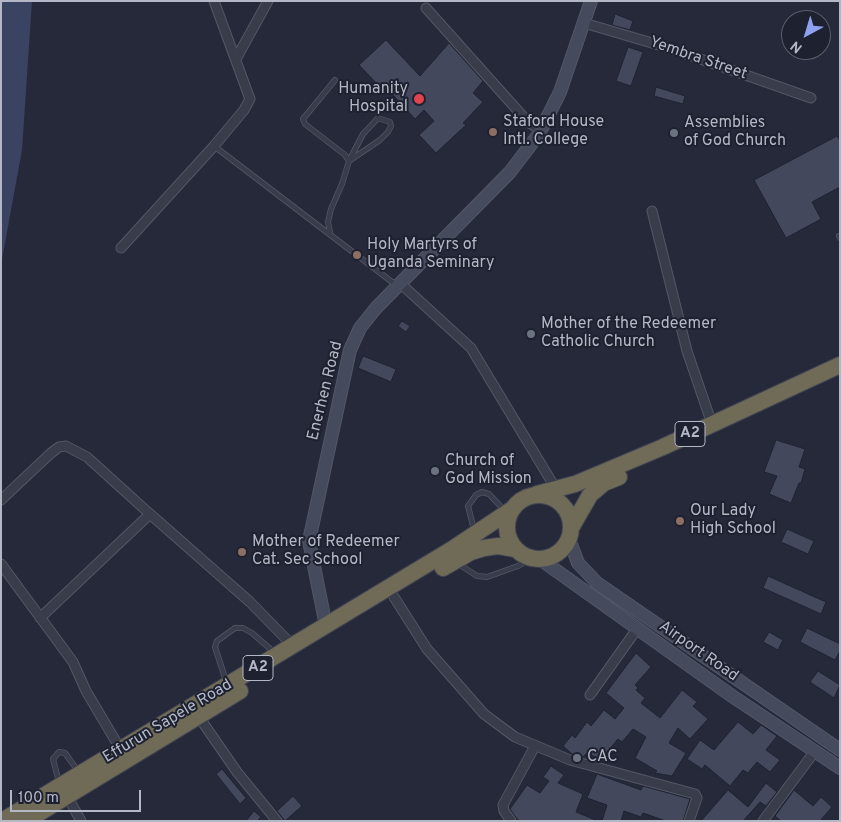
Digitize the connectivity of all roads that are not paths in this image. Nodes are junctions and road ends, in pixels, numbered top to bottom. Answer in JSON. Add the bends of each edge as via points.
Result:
{"nodes":[{"id":1,"x":214,"y":1,"type":"edge"},
{"id":2,"x":268,"y":1,"type":"edge"},
{"id":3,"x":592,"y":1,"type":"edge"},
{"id":4,"x":426,"y":8,"type":"dead end"},
{"id":5,"x":584,"y":23,"type":"junction"},
{"id":6,"x":236,"y":59,"type":"junction"},
{"id":7,"x":336,"y":80,"type":"dead end"},
{"id":8,"x":811,"y":98,"type":"dead end"},
{"id":9,"x":541,"y":130,"type":"junction"},
{"id":10,"x":214,"y":146,"type":"junction"},
{"id":11,"x":348,"y":161,"type":"junction"},
{"id":12,"x":652,"y":211,"type":"dead end"},
{"id":13,"x":330,"y":232,"type":"junction"},
{"id":14,"x":121,"y":248,"type":"dead end"},
{"id":15,"x":399,"y":284,"type":"junction"},
{"id":16,"x":840,"y":365,"type":"edge"},
{"id":17,"x":840,"y":376,"type":"edge"},
{"id":18,"x":712,"y":424,"type":"junction"},
{"id":19,"x":556,"y":489,"type":"junction"},
{"id":20,"x":537,"y":494,"type":"junction"},
{"id":21,"x":1,"y":500,"type":"edge"},
{"id":22,"x":509,"y":511,"type":"junction"},
{"id":23,"x":150,"y":514,"type":"junction"},
{"id":24,"x":475,"y":534,"type":"junction"},
{"id":25,"x":570,"y":534,"type":"junction"},
{"id":26,"x":515,"y":549,"type":"junction"},
{"id":27,"x":535,"y":558,"type":"junction"},
{"id":28,"x":453,"y":561,"type":"junction"},
{"id":29,"x":1,"y":564,"type":"edge"},
{"id":30,"x":394,"y":597,"type":"junction"},
{"id":31,"x":40,"y":618,"type":"junction"},
{"id":32,"x":326,"y":626,"type":"junction"},
{"id":33,"x":637,"y":629,"type":"junction"},
{"id":34,"x":292,"y":646,"type":"junction"},
{"id":35,"x":691,"y":649,"type":"junction"},
{"id":36,"x":278,"y":655,"type":"junction"},
{"id":37,"x":682,"y":661,"type":"junction"},
{"id":38,"x":227,"y":686,"type":"junction"},
{"id":39,"x":590,"y":695,"type":"dead end"},
{"id":40,"x":199,"y":717,"type":"junction"},
{"id":41,"x":535,"y":746,"type":"junction"},
{"id":42,"x":122,"y":750,"type":"junction"},
{"id":43,"x":840,"y":750,"type":"edge"},
{"id":44,"x":815,"y":751,"type":"junction"},
{"id":45,"x":840,"y":768,"type":"edge"},
{"id":46,"x":80,"y":775,"type":"junction"},
{"id":47,"x":64,"y":791,"type":"junction"},
{"id":48,"x":2,"y":821,"type":"edge"},
{"id":49,"x":26,"y":821,"type":"edge"},
{"id":50,"x":81,"y":821,"type":"edge"},
{"id":51,"x":277,"y":821,"type":"edge"},
{"id":52,"x":511,"y":821,"type":"edge"},
{"id":53,"x":689,"y":821,"type":"edge"},
{"id":54,"x":762,"y":821,"type":"edge"}],
"edges":[{"from":1,"to":6,"type":"street"},
{"from":2,"to":6,"type":"street"},
{"from":3,"to":5,"type":"main road","name":"Enerhen Road"},
{"from":4,"to":9,"type":"street","via":[[528,122]]},
{"from":5,"to":8,"type":"street","name":"Yembra Street","via":[[668,48]]},
{"from":5,"to":9,"type":"main road","name":"Enerhen Road","via":[[560,92]]},
{"from":6,"to":10,"type":"street","via":[[250,99]]},
{"from":7,"to":11,"type":"lane","via":[[303,119],[305,124],[346,155]]},
{"from":9,"to":15,"type":"main road","name":"Enerhen Road","via":[[510,172]]},
{"from":10,"to":13,"type":"lane"},
{"from":10,"to":14,"type":"street"},
{"from":11,"to":11,"type":"lane","via":[[380,140],[388,132],[390,122],[378,118],[372,122]]},
{"from":11,"to":13,"type":"lane","via":[[331,209]]},
{"from":12,"to":18,"type":"street","via":[[687,351]]},
{"from":13,"to":15,"type":"lane"},
{"from":15,"to":19,"type":"street","via":[[471,348]]},
{"from":15,"to":32,"type":"main road","name":"Enerhen Road","via":[[360,328],[350,350],[318,497],[309,541]]},
{"from":16,"to":18,"type":"highway","number":"A2"},
{"from":17,"to":25,"type":"highway","number":"A2","via":[[604,483],[590,495]]},
{"from":18,"to":19,"type":"highway","number":"A2","via":[[590,478]]},
{"from":19,"to":20,"type":"highway","number":"A2"},
{"from":20,"to":22,"type":"highway","number":"A2","via":[[527,496]]},
{"from":20,"to":25,"type":"highway","via":[[558,500],[567,513]]},
{"from":21,"to":23,"type":"street","via":[[50,453],[66,446],[87,457]]},
{"from":22,"to":24,"type":"highway","name":"Effurun Sapele Road","number":"A2"},
{"from":22,"to":24,"type":"lane","via":[[489,494],[482,492],[476,495],[471,499],[468,511]]},
{"from":22,"to":26,"type":"highway","via":[[507,530]]},
{"from":23,"to":31,"type":"street"},
{"from":23,"to":34,"type":"street","via":[[250,602]]},
{"from":24,"to":32,"type":"highway","name":"Effurun Sapele Road","number":"A2"},
{"from":25,"to":27,"type":"highway","number":"A2","via":[[557,553]]},
{"from":25,"to":35,"type":"main road","name":"Airport Road","via":[[578,564],[587,574]]},
{"from":26,"to":27,"type":"highway","number":"A2"},
{"from":26,"to":28,"type":"highway","name":"Effurun Sapele Road","number":"A2","via":[[484,548]]},
{"from":27,"to":28,"type":"lane","via":[[487,577],[477,576]]},
{"from":27,"to":33,"type":"main road","name":"Airport Road","via":[[572,580]]},
{"from":28,"to":30,"type":"highway","name":"Effurun Sapele Road","number":"A2"},
{"from":29,"to":31,"type":"street"},
{"from":30,"to":40,"type":"highway","name":"Effurun Sapele Road","number":"A2"},
{"from":30,"to":41,"type":"street","via":[[427,649],[484,714]]},
{"from":31,"to":42,"type":"street","via":[[73,662],[90,699]]},
{"from":32,"to":34,"type":"highway","name":"Effurun Sapele Road","number":"A2"},
{"from":33,"to":37,"type":"main road","name":"Airport Road"},
{"from":33,"to":39,"type":"street"},
{"from":34,"to":36,"type":"highway","name":"Effurun Sapele Road","number":"A2"},
{"from":35,"to":37,"type":"main road"},
{"from":35,"to":43,"type":"main road","name":"Airport Road"},
{"from":36,"to":38,"type":"highway","name":"Effurun Sapele Road","number":"A2"},
{"from":36,"to":38,"type":"lane","via":[[252,633],[236,628],[217,641],[215,647]]},
{"from":37,"to":44,"type":"main road","name":"Airport Road"},
{"from":38,"to":42,"type":"highway","name":"Effurun Sapele Road","number":"A2"},
{"from":40,"to":47,"type":"highway","name":"Effurun Sapele Road","number":"A2"},
{"from":40,"to":51,"type":"street","via":[[237,772]]},
{"from":41,"to":52,"type":"street","via":[[503,805]]},
{"from":41,"to":53,"type":"street","via":[[570,760],[695,794],[697,798]]},
{"from":42,"to":46,"type":"highway","name":"Effurun Sapele Road","number":"A2"},
{"from":44,"to":45,"type":"main road","name":"Airport Road"},
{"from":44,"to":54,"type":"street"},
{"from":46,"to":47,"type":"highway","name":"Effurun Sapele Road","number":"A2"},
{"from":46,"to":47,"type":"lane","via":[[65,753],[59,752],[53,759]]},
{"from":47,"to":48,"type":"highway","name":"Effurun Sapele Road","number":"A2"},
{"from":47,"to":49,"type":"highway","name":"Effurun Sapele Road","number":"A2"},
{"from":47,"to":50,"type":"street"}]}
